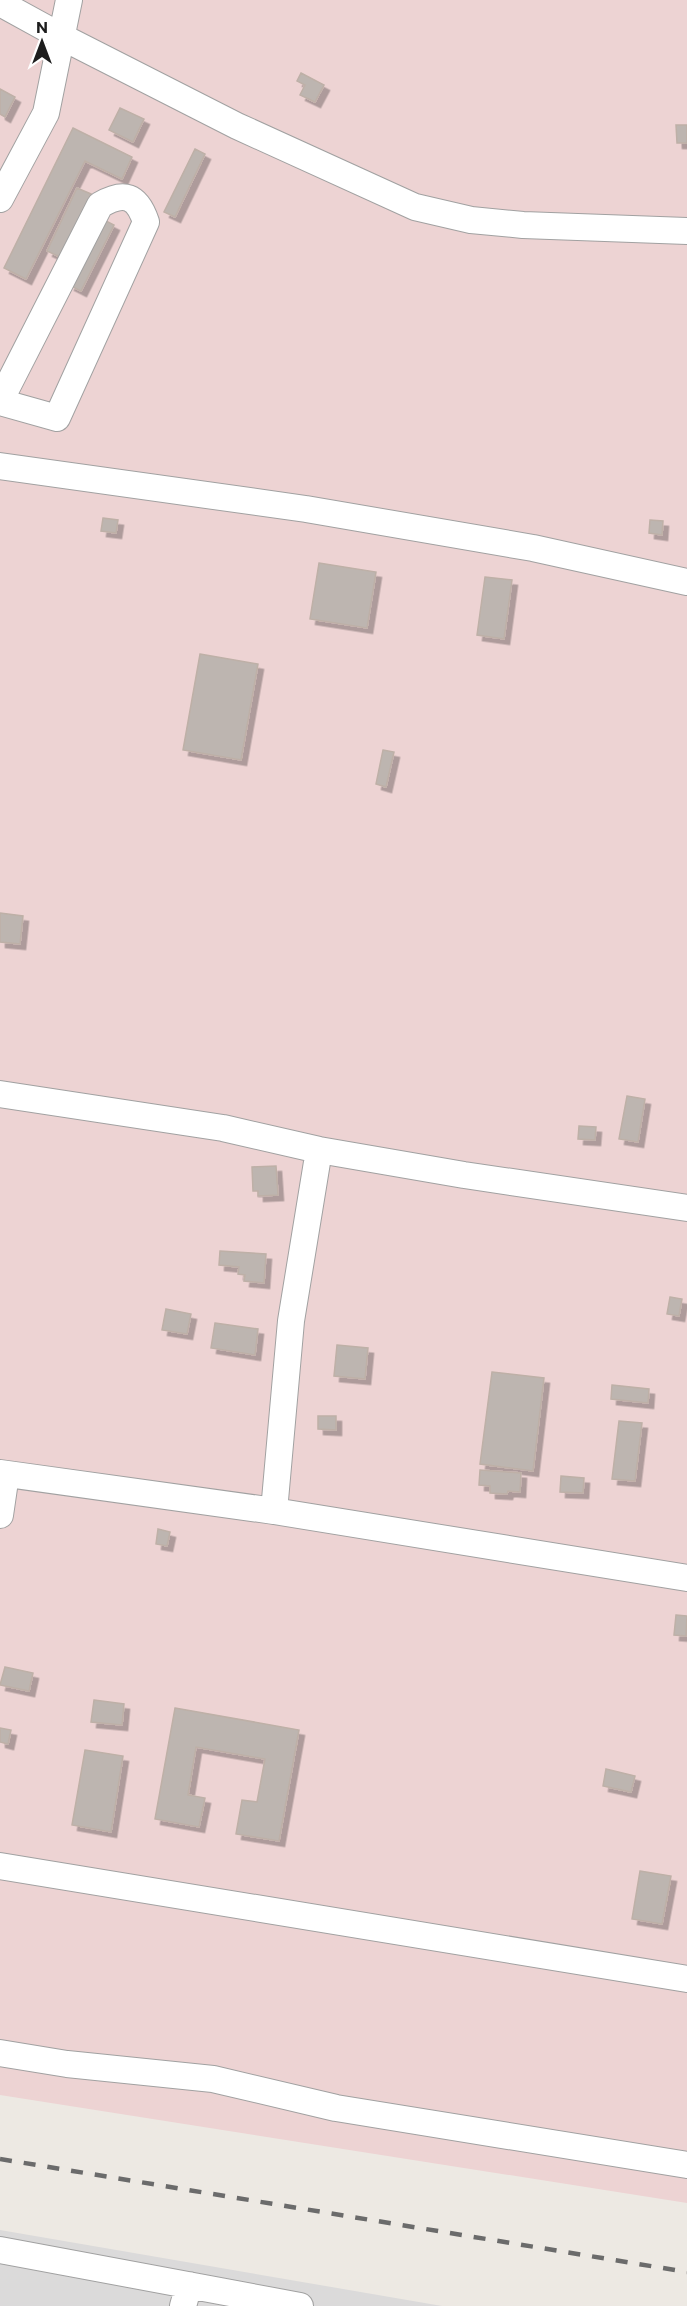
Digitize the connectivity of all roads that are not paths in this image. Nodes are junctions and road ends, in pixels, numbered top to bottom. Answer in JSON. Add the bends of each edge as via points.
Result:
{"nodes":[{"id":1,"x":69,"y":0,"type":"edge"},
{"id":2,"x":0,"y":3,"type":"edge"},
{"id":3,"x":62,"y":37,"type":"junction"},
{"id":4,"x":0,"y":199,"type":"edge"},
{"id":5,"x":687,"y":231,"type":"edge"},
{"id":6,"x":0,"y":402,"type":"edge"},
{"id":7,"x":0,"y":466,"type":"edge"},
{"id":8,"x":687,"y":582,"type":"edge"},
{"id":9,"x":0,"y":1094,"type":"edge"},
{"id":10,"x":319,"y":1150,"type":"junction"},
{"id":11,"x":687,"y":1208,"type":"edge"},
{"id":12,"x":3,"y":1473,"type":"edge"},
{"id":13,"x":274,"y":1511,"type":"junction"},
{"id":14,"x":0,"y":1515,"type":"edge"},
{"id":15,"x":687,"y":1578,"type":"edge"},
{"id":16,"x":0,"y":1866,"type":"edge"},
{"id":17,"x":687,"y":1979,"type":"edge"},
{"id":18,"x":0,"y":2053,"type":"edge"},
{"id":19,"x":687,"y":2165,"type":"edge"},
{"id":20,"x":0,"y":2250,"type":"edge"},
{"id":21,"x":186,"y":2295,"type":"edge"},
{"id":22,"x":300,"y":2306,"type":"edge"}],
"edges":[{"from":1,"to":3,"type":"street"},
{"from":2,"to":3,"type":"street"},
{"from":3,"to":4,"type":"street","via":[[46,113]]},
{"from":3,"to":5,"type":"street","via":[[237,126],[415,207],[471,220],[523,225]]},
{"from":6,"to":6,"type":"street","via":[[57,418],[146,222],[141,208],[128,197],[115,196],[100,205]]},
{"from":7,"to":8,"type":"street","via":[[306,508],[533,548]]},
{"from":9,"to":10,"type":"street","via":[[223,1128]]},
{"from":10,"to":11,"type":"street"},
{"from":10,"to":13,"type":"street","via":[[291,1321]]},
{"from":12,"to":13,"type":"street"},
{"from":12,"to":14,"type":"street"},
{"from":13,"to":15,"type":"street"},
{"from":16,"to":17,"type":"street"},
{"from":18,"to":19,"type":"street","via":[[213,2079],[336,2108]]},
{"from":20,"to":21,"type":"street"},
{"from":21,"to":22,"type":"street"}]}
